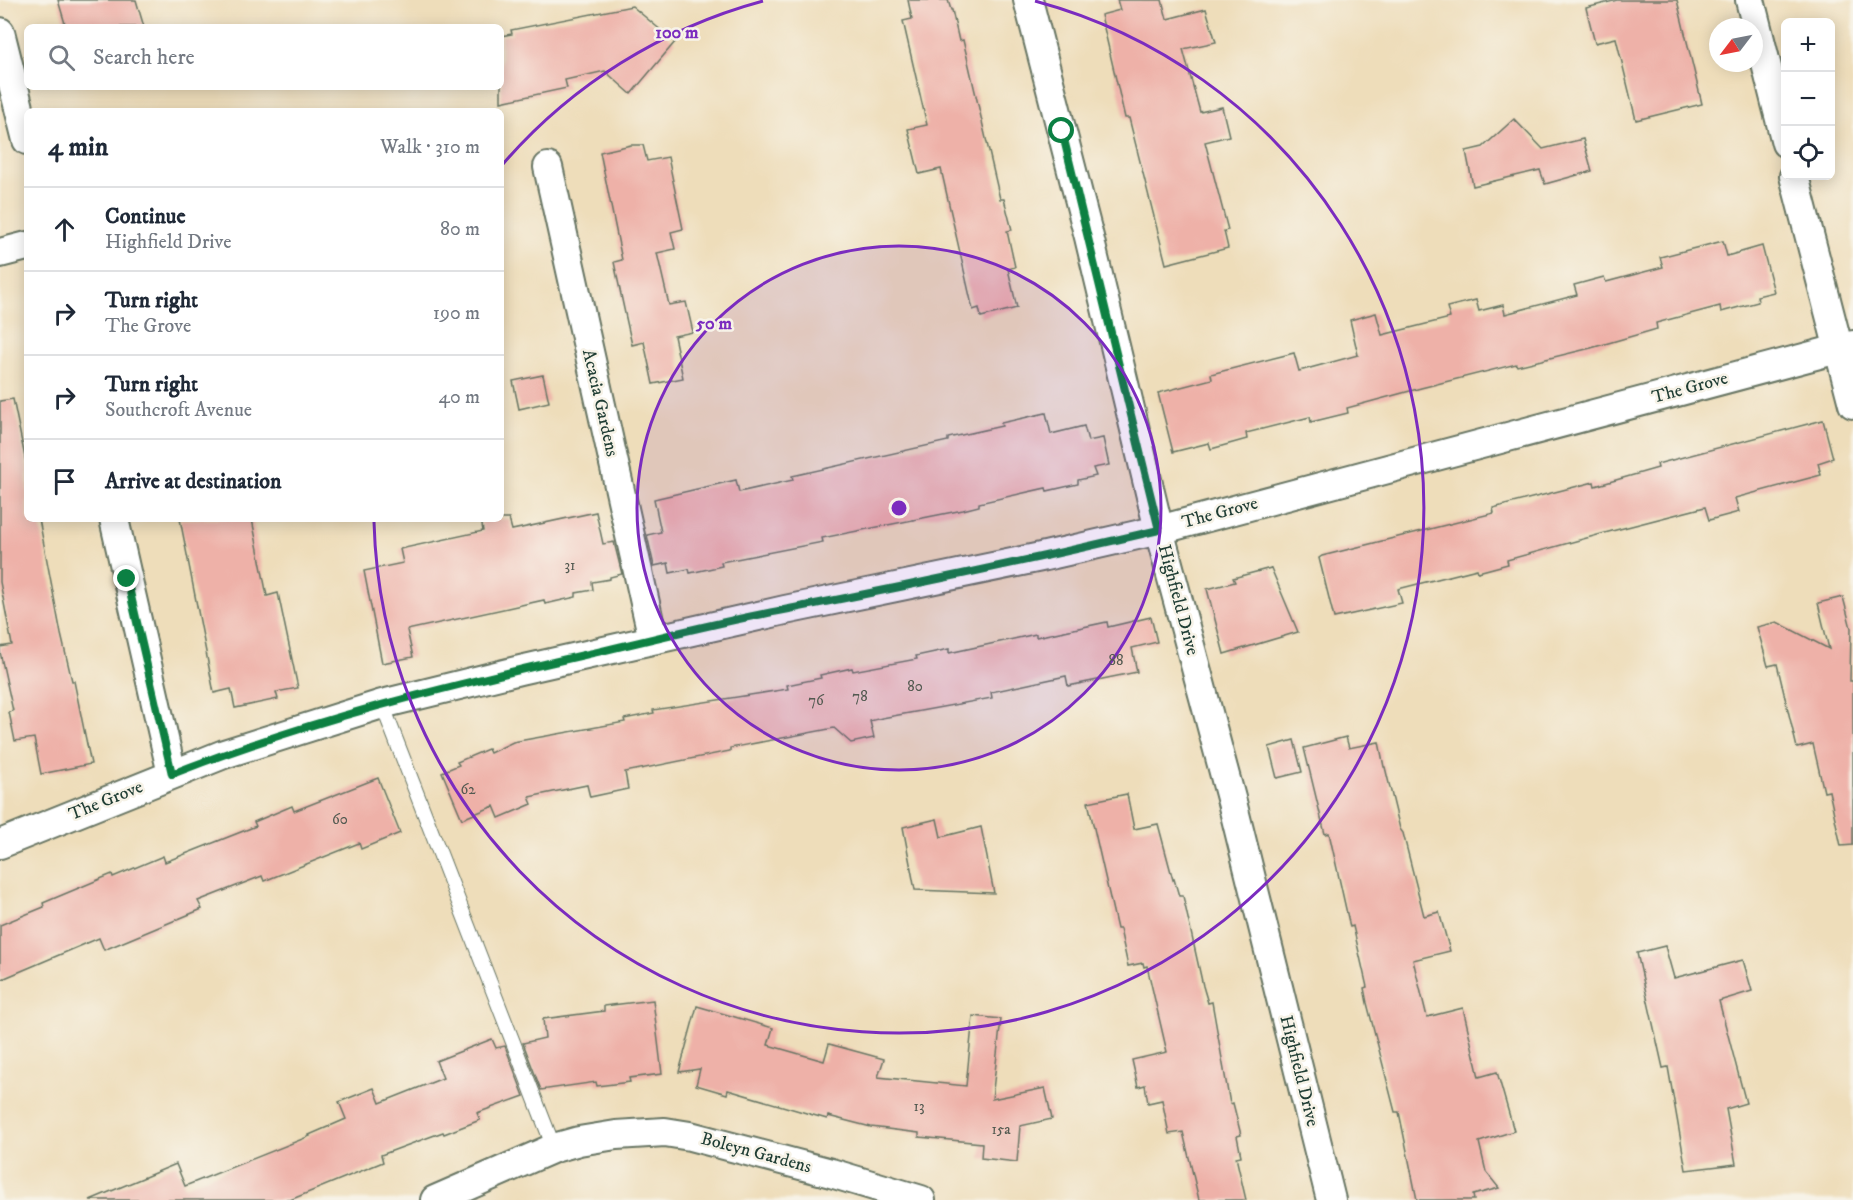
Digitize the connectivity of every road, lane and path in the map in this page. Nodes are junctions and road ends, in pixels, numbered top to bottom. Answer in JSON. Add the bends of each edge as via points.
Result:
{"nodes":[{"id":1,"x":1028,"y":0,"type":"edge"},
{"id":2,"x":1750,"y":0,"type":"edge"},
{"id":3,"x":0,"y":32,"type":"edge"},
{"id":4,"x":1781,"y":127,"type":"edge"},
{"id":5,"x":24,"y":128,"type":"edge"},
{"id":6,"x":548,"y":167,"type":"dead end"},
{"id":7,"x":1795,"y":180,"type":"edge"},
{"id":8,"x":24,"y":247,"type":"edge"},
{"id":9,"x":0,"y":253,"type":"edge"},
{"id":10,"x":1846,"y":347,"type":"edge"},
{"id":11,"x":1853,"y":404,"type":"edge"},
{"id":12,"x":115,"y":522,"type":"edge"},
{"id":13,"x":1159,"y":530,"type":"junction"},
{"id":14,"x":653,"y":639,"type":"junction"},
{"id":15,"x":382,"y":704,"type":"junction"},
{"id":16,"x":172,"y":774,"type":"junction"},
{"id":17,"x":0,"y":844,"type":"edge"},
{"id":18,"x":554,"y":1148,"type":"junction"},
{"id":19,"x":435,"y":1200,"type":"edge"},
{"id":20,"x":921,"y":1200,"type":"edge"},
{"id":21,"x":1331,"y":1200,"type":"edge"}],
"edges":[{"from":1,"to":13,"type":"street","name":"Highfield Drive"},
{"from":2,"to":4,"type":"street"},
{"from":3,"to":5,"type":"street"},
{"from":6,"to":14,"type":"street","name":"Acacia Gardens"},
{"from":7,"to":10,"type":"street"},
{"from":8,"to":9,"type":"street"},
{"from":10,"to":11,"type":"street"},
{"from":10,"to":13,"type":"street","name":"The Grove"},
{"from":12,"to":16,"type":"street"},
{"from":13,"to":14,"type":"street","name":"The Grove"},
{"from":13,"to":21,"type":"street","name":"Highfield Drive","via":[[1232,802]]},
{"from":14,"to":15,"type":"street","name":"The Grove"},
{"from":15,"to":16,"type":"street","name":"The Grove"},
{"from":15,"to":18,"type":"lane"},
{"from":16,"to":17,"type":"street","name":"The Grove"},
{"from":18,"to":19,"type":"street","name":"Boleyn Gardens"},
{"from":18,"to":20,"type":"street","name":"Boleyn Gardens","via":[[587,1139],[665,1132]]}]}
